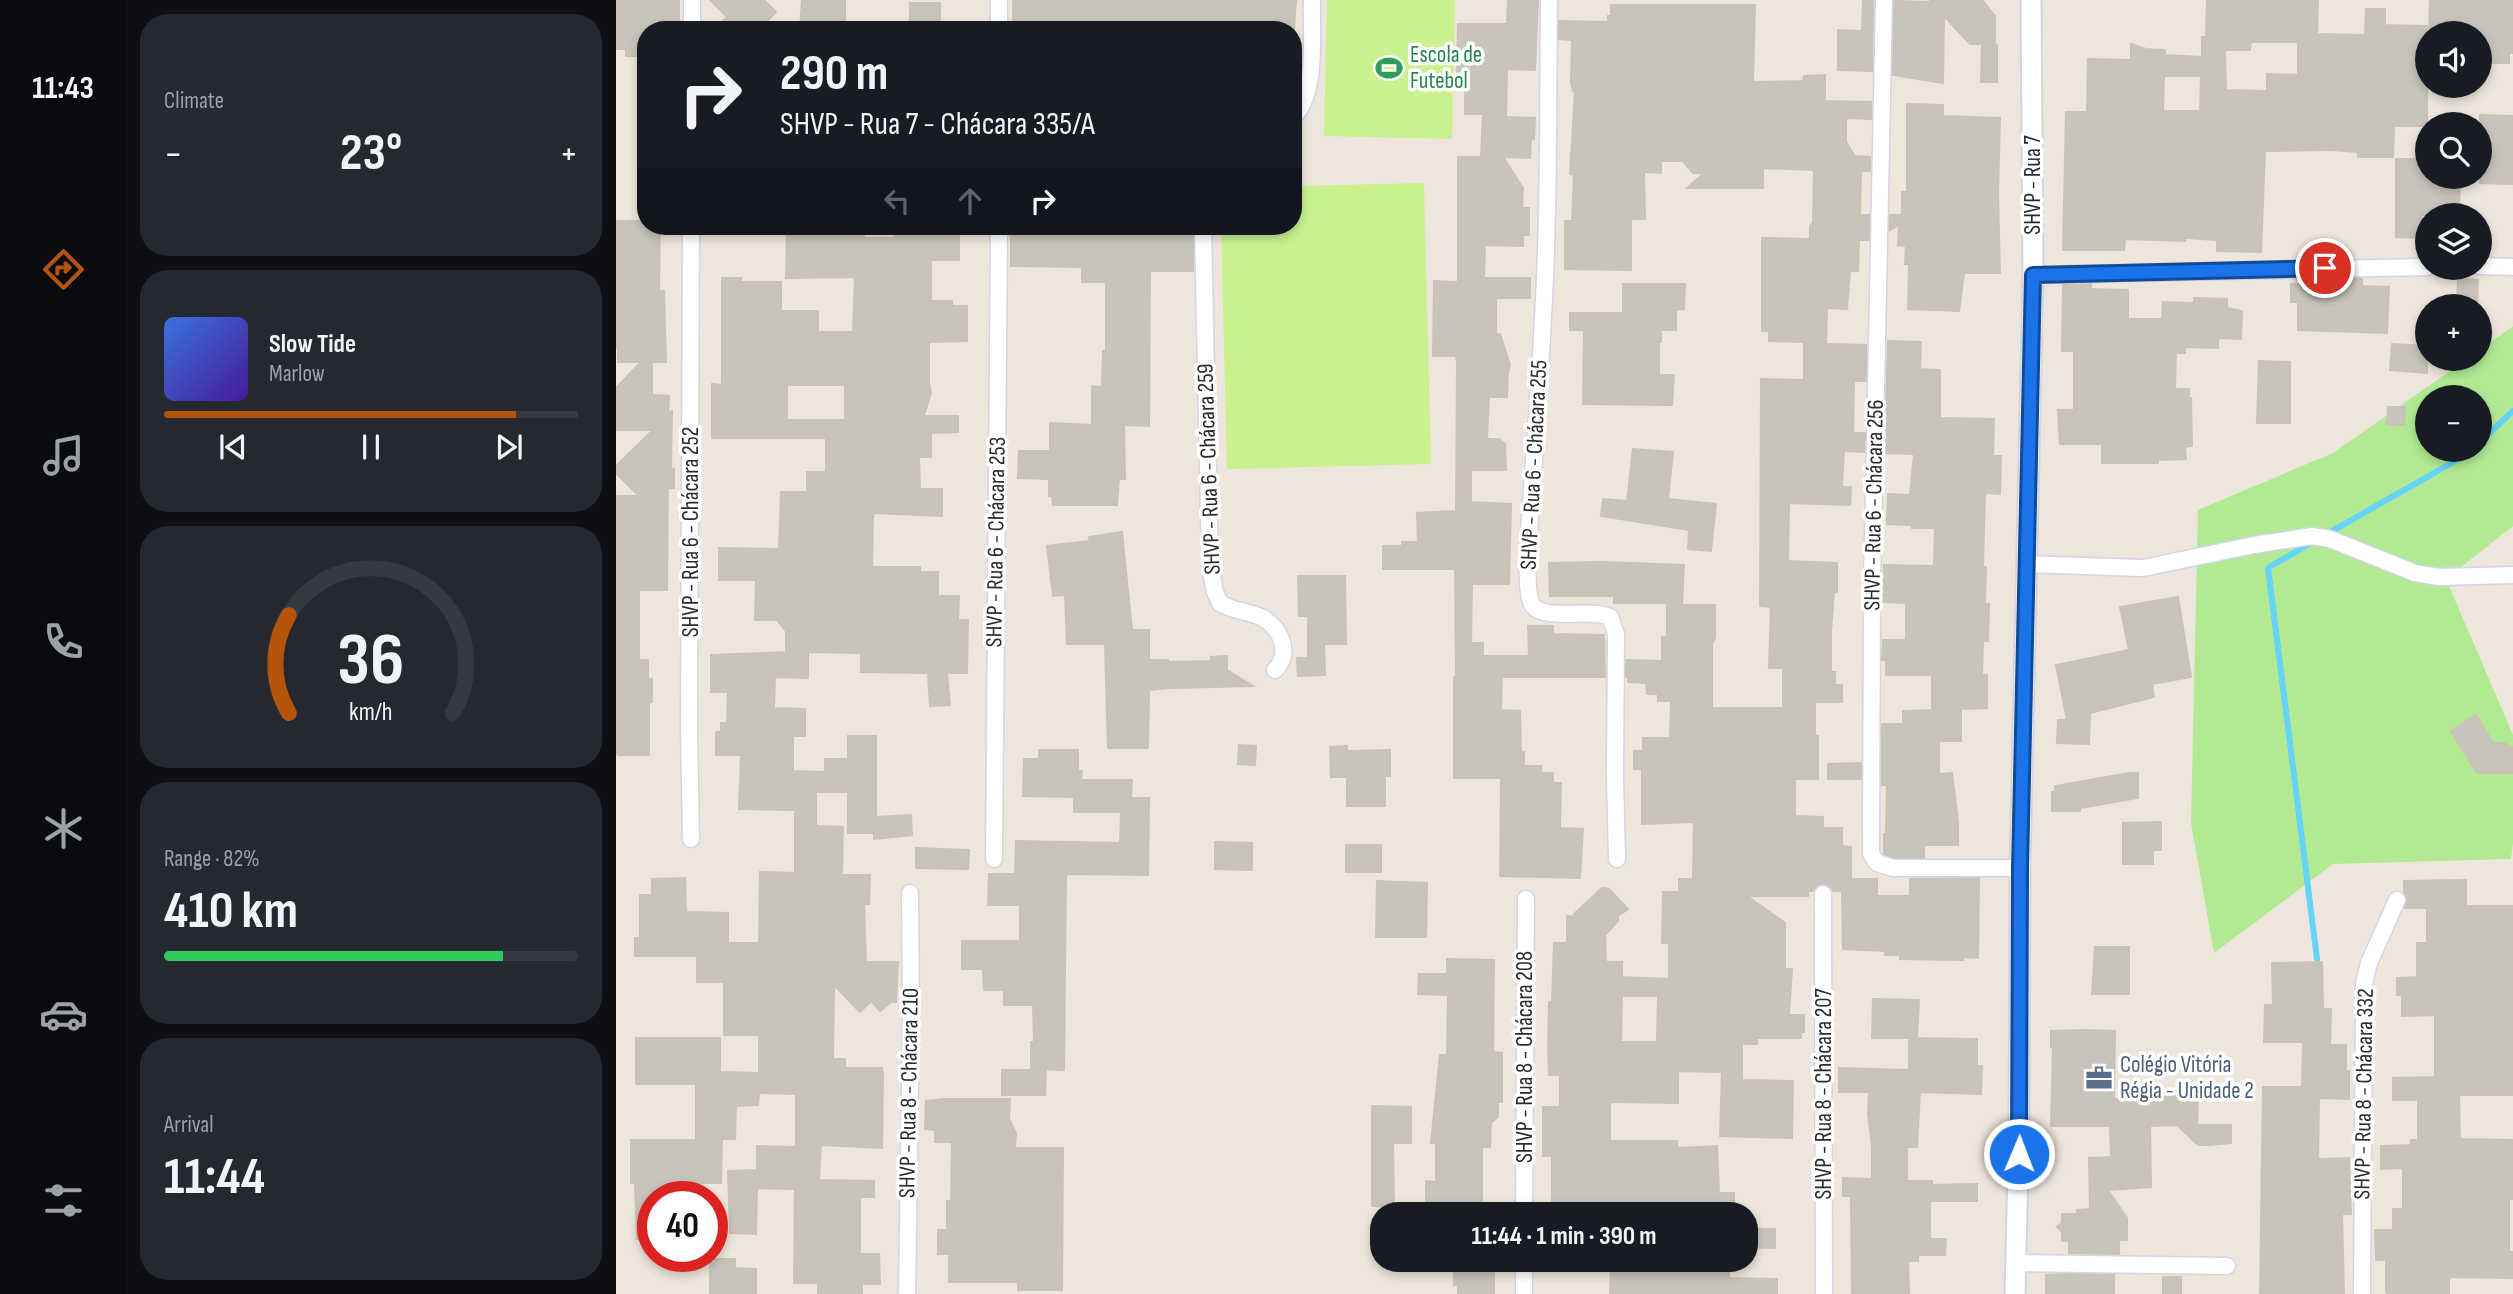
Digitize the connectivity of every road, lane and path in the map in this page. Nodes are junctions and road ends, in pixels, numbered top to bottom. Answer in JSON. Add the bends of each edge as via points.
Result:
{"nodes":[{"id":1,"x":692,"y":0,"type":"edge"},
{"id":2,"x":999,"y":0,"type":"edge"},
{"id":3,"x":1312,"y":0,"type":"edge"},
{"id":4,"x":1549,"y":0,"type":"edge"},
{"id":5,"x":1884,"y":0,"type":"edge"},
{"id":6,"x":2031,"y":0,"type":"edge"},
{"id":7,"x":692,"y":21,"type":"edge"},
{"id":8,"x":999,"y":21,"type":"edge"},
{"id":9,"x":1302,"y":106,"type":"edge"},
{"id":10,"x":691,"y":235,"type":"edge"},
{"id":11,"x":999,"y":235,"type":"edge"},
{"id":12,"x":1203,"y":235,"type":"edge"},
{"id":13,"x":2492,"y":266,"type":"edge"},
{"id":14,"x":2415,"y":267,"type":"edge"},
{"id":15,"x":2513,"y":267,"type":"edge"},
{"id":16,"x":2033,"y":275,"type":"junction"},
{"id":17,"x":2027,"y":564,"type":"junction"},
{"id":18,"x":2513,"y":575,"type":"edge"},
{"id":19,"x":1275,"y":670,"type":"dead end"},
{"id":20,"x":691,"y":839,"type":"dead end"},
{"id":21,"x":994,"y":859,"type":"dead end"},
{"id":22,"x":1617,"y":859,"type":"dead end"},
{"id":23,"x":2020,"y":868,"type":"junction"},
{"id":24,"x":910,"y":893,"type":"dead end"},
{"id":25,"x":1823,"y":894,"type":"dead end"},
{"id":26,"x":1526,"y":899,"type":"dead end"},
{"id":27,"x":2397,"y":900,"type":"dead end"},
{"id":28,"x":1524,"y":1202,"type":"edge"},
{"id":29,"x":2015,"y":1263,"type":"junction"},
{"id":30,"x":2227,"y":1266,"type":"dead end"},
{"id":31,"x":1524,"y":1272,"type":"edge"},
{"id":32,"x":907,"y":1294,"type":"edge"},
{"id":33,"x":1524,"y":1294,"type":"edge"},
{"id":34,"x":1824,"y":1294,"type":"edge"},
{"id":35,"x":2015,"y":1294,"type":"edge"},
{"id":36,"x":2362,"y":1294,"type":"edge"}],
"edges":[{"from":1,"to":7,"type":"street"},
{"from":2,"to":8,"type":"street"},
{"from":3,"to":9,"type":"street","via":[[1310,74]]},
{"from":4,"to":22,"type":"street","name":"SHVP - Rua 6 - Chácara 255","via":[[1545,276],[1528,594],[1540,611],[1604,614],[1613,622]]},
{"from":5,"to":23,"type":"street","name":"SHVP - Rua 6 - Chácara 256","via":[[1871,854],[1877,863],[1893,868]]},
{"from":6,"to":16,"type":"street","name":"SHVP - Rua 7"},
{"from":10,"to":20,"type":"street","name":"SHVP - Rua 6 - Chácara 252"},
{"from":11,"to":21,"type":"street","name":"SHVP - Rua 6 - Chácara 253"},
{"from":12,"to":19,"type":"street","name":"SHVP - Rua 6 - Chácara 259","via":[[1214,592],[1220,603],[1271,624],[1285,655]]},
{"from":13,"to":15,"type":"street"},
{"from":14,"to":16,"type":"street"},
{"from":16,"to":17,"type":"street","name":"SHVP - Rua 7"},
{"from":17,"to":18,"type":"street","via":[[2143,568],[2312,536],[2330,538],[2385,563],[2439,578]]},
{"from":17,"to":23,"type":"street","name":"SHVP - Rua 7"},
{"from":23,"to":29,"type":"street","name":"SHVP - Rua 7"},
{"from":24,"to":32,"type":"street","name":"SHVP - Rua 8 - Chácara 210"},
{"from":25,"to":34,"type":"street","name":"SHVP - Rua 8 - Chácara 207"},
{"from":26,"to":28,"type":"street","name":"SHVP - Rua 8 - Chácara 208"},
{"from":27,"to":36,"type":"street","name":"SHVP - Rua 8 - Chácara 332","via":[[2364,983]]},
{"from":29,"to":30,"type":"street"},
{"from":29,"to":35,"type":"street","name":"SHVP - Rua 7"},
{"from":31,"to":33,"type":"street"}]}
